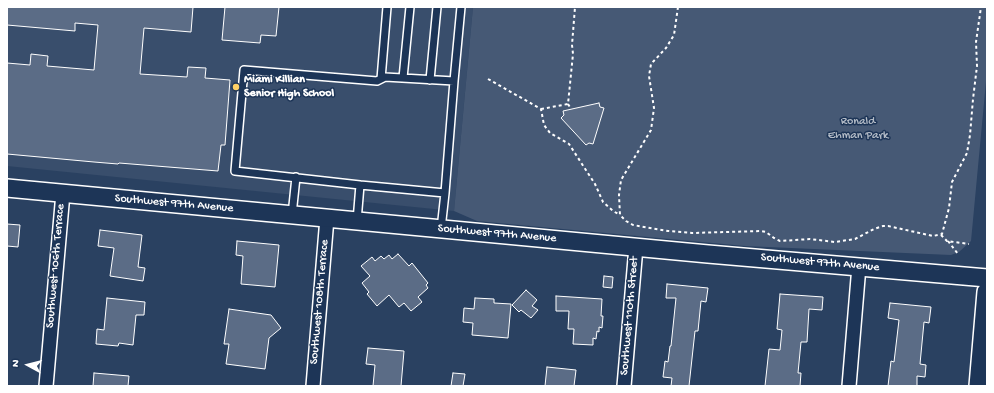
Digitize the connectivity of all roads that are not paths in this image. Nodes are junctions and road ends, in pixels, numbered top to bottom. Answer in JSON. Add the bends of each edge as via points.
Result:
{"nodes":[{"id":1,"x":387,"y":7,"type":"edge"},
{"id":2,"x":410,"y":7,"type":"edge"},
{"id":3,"x":437,"y":7,"type":"edge"},
{"id":4,"x":461,"y":7,"type":"edge"},
{"id":5,"x":403,"y":78,"type":"junction"},
{"id":6,"x":381,"y":79,"type":"junction"},
{"id":7,"x":430,"y":80,"type":"junction"},
{"id":8,"x":454,"y":81,"type":"junction"},
{"id":9,"x":296,"y":177,"type":"junction"},
{"id":10,"x":360,"y":185,"type":"junction"},
{"id":11,"x":7,"y":188,"type":"edge"},
{"id":12,"x":63,"y":193,"type":"junction"},
{"id":13,"x":445,"y":193,"type":"junction"},
{"id":14,"x":292,"y":215,"type":"junction"},
{"id":15,"x":327,"y":218,"type":"junction"},
{"id":16,"x":356,"y":221,"type":"junction"},
{"id":17,"x":441,"y":229,"type":"junction"},
{"id":18,"x":636,"y":247,"type":"junction"},
{"id":19,"x":859,"y":266,"type":"junction"},
{"id":20,"x":987,"y":278,"type":"edge"},
{"id":21,"x":987,"y":292,"type":"edge"},
{"id":22,"x":46,"y":386,"type":"edge"},
{"id":23,"x":313,"y":386,"type":"edge"},
{"id":24,"x":624,"y":386,"type":"edge"},
{"id":25,"x":849,"y":386,"type":"edge"},
{"id":26,"x":979,"y":386,"type":"edge"}],
"edges":[{"from":1,"to":6,"type":"lane"},
{"from":2,"to":5,"type":"lane"},
{"from":3,"to":7,"type":"lane"},
{"from":4,"to":8,"type":"lane"},
{"from":5,"to":6,"type":"lane"},
{"from":5,"to":7,"type":"lane"},
{"from":6,"to":9,"type":"lane","via":[[377,81],[244,70],[235,171]]},
{"from":7,"to":8,"type":"lane"},
{"from":8,"to":13,"type":"lane"},
{"from":9,"to":10,"type":"lane"},
{"from":9,"to":14,"type":"lane"},
{"from":10,"to":13,"type":"lane"},
{"from":10,"to":16,"type":"lane"},
{"from":11,"to":12,"type":"street","name":"Southwest 97th Avenue"},
{"from":12,"to":14,"type":"street","name":"Southwest 97th Avenue"},
{"from":12,"to":22,"type":"street","name":"Southwest 106th Terrace"},
{"from":13,"to":17,"type":"lane"},
{"from":14,"to":15,"type":"street","name":"Southwest 97th Avenue"},
{"from":15,"to":16,"type":"street","name":"Southwest 97th Avenue"},
{"from":15,"to":23,"type":"street","name":"Southwest 108th Terrace"},
{"from":16,"to":17,"type":"street","name":"Southwest 97th Avenue"},
{"from":17,"to":18,"type":"street","name":"Southwest 97th Avenue"},
{"from":18,"to":19,"type":"street","name":"Southwest 97th Avenue"},
{"from":18,"to":24,"type":"street","name":"Southwest 110th Street"},
{"from":19,"to":20,"type":"street","name":"Southwest 97th Avenue"},
{"from":19,"to":25,"type":"street"},
{"from":21,"to":26,"type":"main road"}]}
